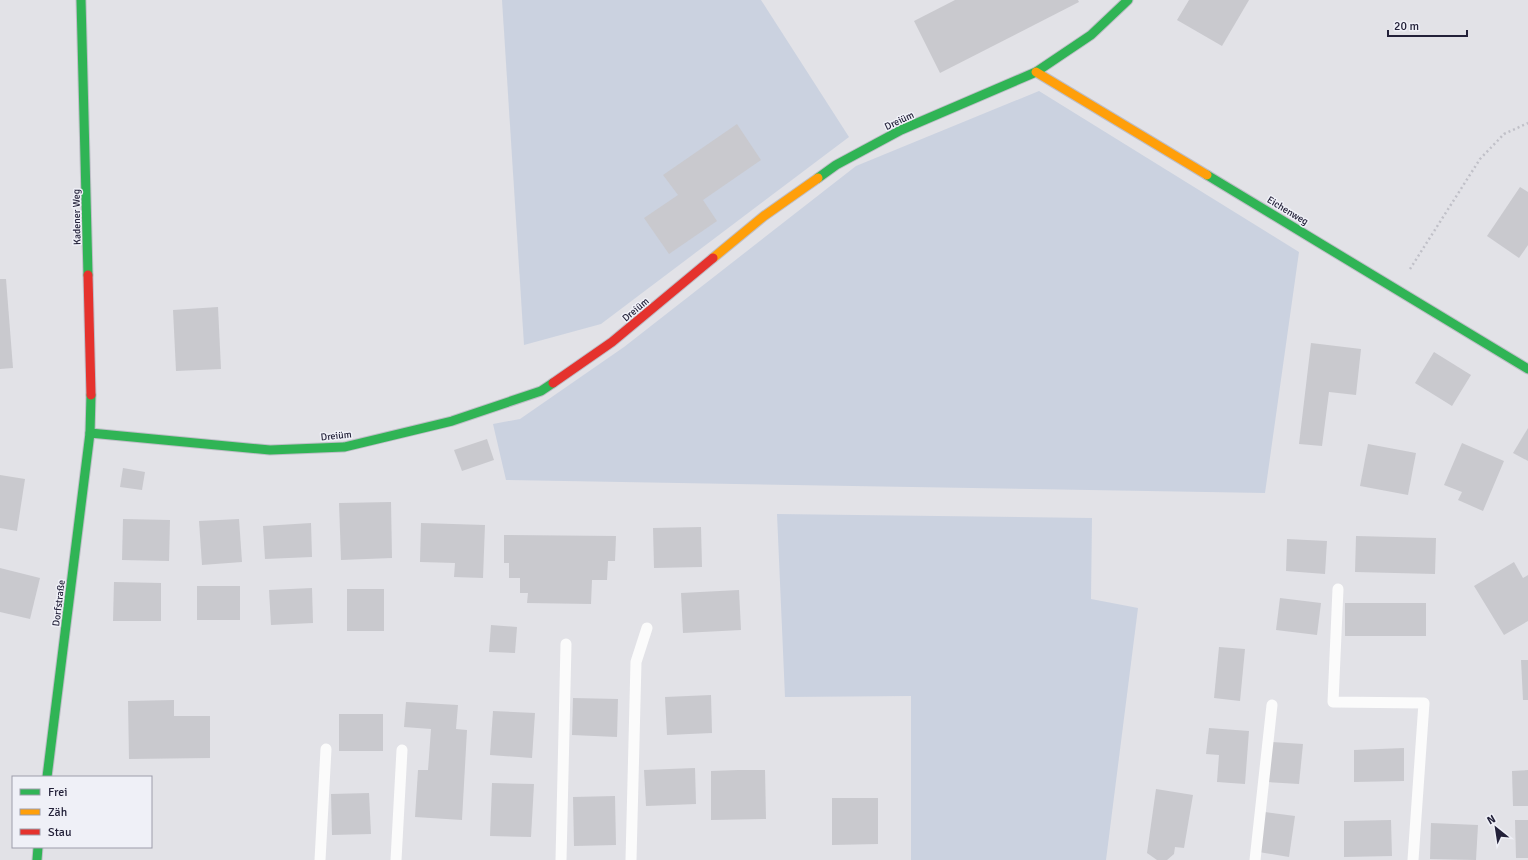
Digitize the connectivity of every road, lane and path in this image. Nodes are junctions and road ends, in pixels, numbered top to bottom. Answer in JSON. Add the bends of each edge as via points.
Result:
{"nodes":[{"id":1,"x":81,"y":0,"type":"edge"},
{"id":2,"x":1128,"y":0,"type":"edge"},
{"id":3,"x":1036,"y":72,"type":"junction"},
{"id":4,"x":1528,"y":123,"type":"edge"},
{"id":5,"x":1397,"y":289,"type":"junction"},
{"id":6,"x":1528,"y":370,"type":"edge"},
{"id":7,"x":90,"y":433,"type":"junction"},
{"id":8,"x":1338,"y":589,"type":"dead end"},
{"id":9,"x":646,"y":628,"type":"dead end"},
{"id":10,"x":566,"y":644,"type":"dead end"},
{"id":11,"x":1272,"y":705,"type":"dead end"},
{"id":12,"x":326,"y":749,"type":"dead end"},
{"id":13,"x":402,"y":750,"type":"dead end"},
{"id":14,"x":47,"y":776,"type":"edge"},
{"id":15,"x":38,"y":848,"type":"edge"},
{"id":16,"x":37,"y":860,"type":"edge"},
{"id":17,"x":320,"y":860,"type":"edge"},
{"id":18,"x":396,"y":860,"type":"edge"},
{"id":19,"x":561,"y":860,"type":"edge"},
{"id":20,"x":631,"y":860,"type":"edge"},
{"id":21,"x":1254,"y":860,"type":"edge"},
{"id":22,"x":1413,"y":860,"type":"edge"}],
"edges":[{"from":1,"to":7,"type":"street","name":"Kadener Weg","via":[[91,382]]},
{"from":2,"to":3,"type":"street","name":"Dreiüm","via":[[1090,35]]},
{"from":3,"to":5,"type":"street","name":"Eichenweg"},
{"from":3,"to":7,"type":"street","name":"Dreiüm","via":[[901,130],[836,165],[764,216],[612,342],[541,391],[452,421],[344,447],[270,450]]},
{"from":4,"to":5,"type":"path","via":[[1504,134],[1480,159]]},
{"from":5,"to":6,"type":"street","name":"Eichenweg"},
{"from":7,"to":14,"type":"street","name":"Dorfstraße"},
{"from":8,"to":22,"type":"lane","via":[[1333,702],[1424,703]]},
{"from":9,"to":20,"type":"lane","via":[[636,662]]},
{"from":10,"to":19,"type":"lane"},
{"from":11,"to":21,"type":"lane"},
{"from":12,"to":17,"type":"lane"},
{"from":13,"to":18,"type":"lane"},
{"from":15,"to":16,"type":"street"}]}
